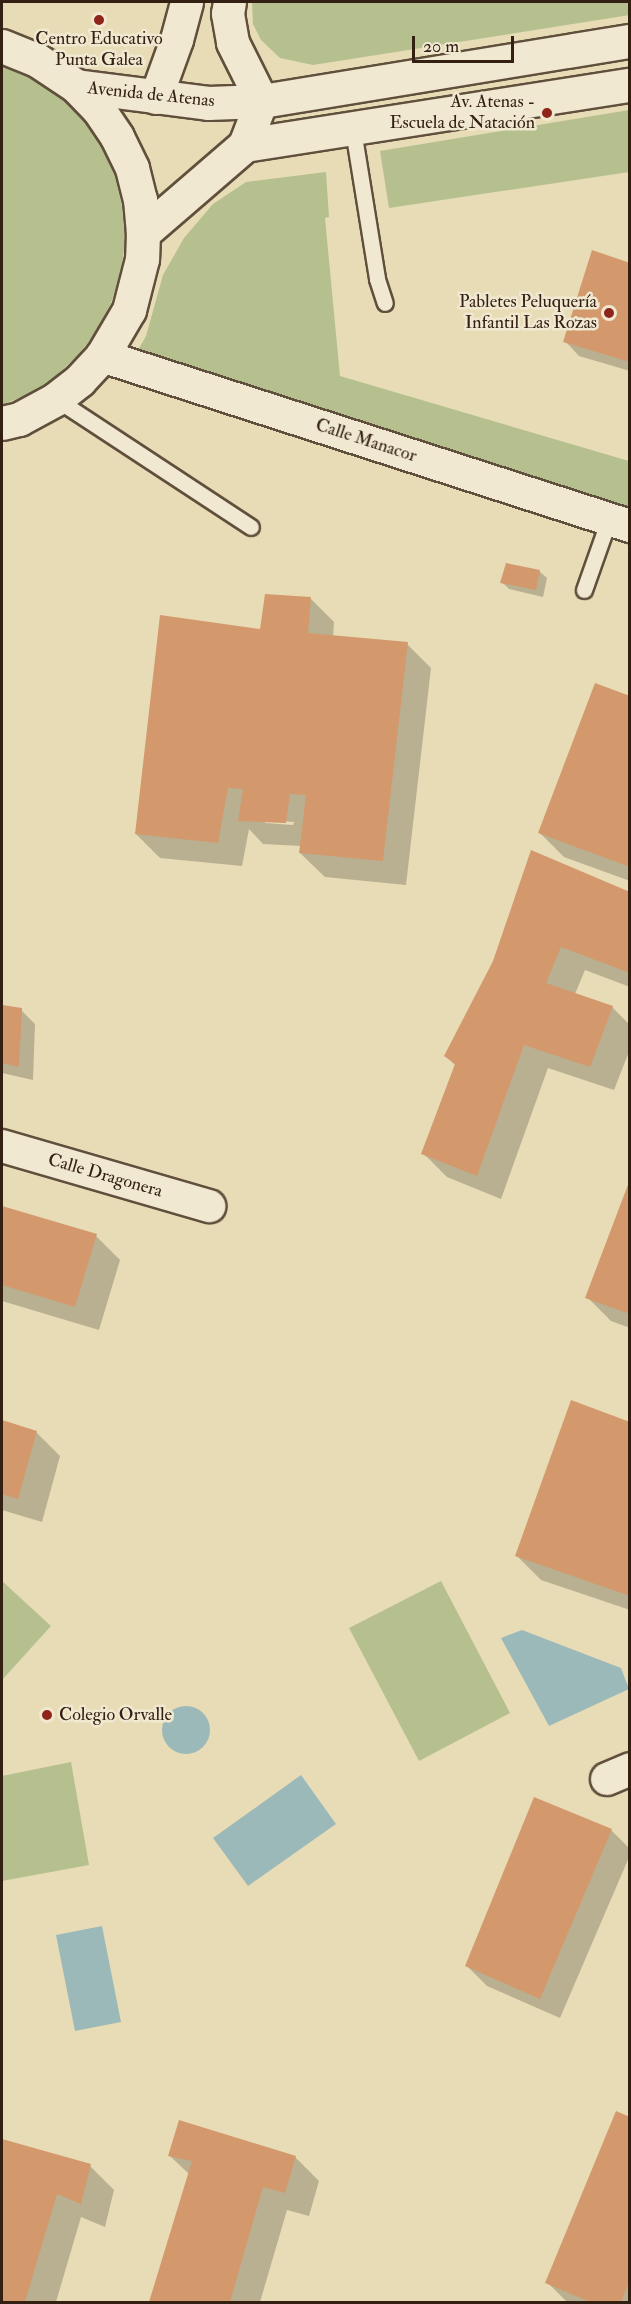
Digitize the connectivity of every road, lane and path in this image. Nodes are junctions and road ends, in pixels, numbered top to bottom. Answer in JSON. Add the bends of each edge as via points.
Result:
{"nodes":[{"id":1,"x":187,"y":2,"type":"edge"},
{"id":2,"x":230,"y":2,"type":"edge"},
{"id":3,"x":630,"y":41,"type":"edge"},
{"id":4,"x":2,"y":46,"type":"edge"},
{"id":5,"x":630,"y":85,"type":"edge"},
{"id":6,"x":76,"y":86,"type":"junction"},
{"id":7,"x":156,"y":98,"type":"junction"},
{"id":8,"x":262,"y":101,"type":"junction"},
{"id":9,"x":353,"y":130,"type":"junction"},
{"id":10,"x":245,"y":146,"type":"junction"},
{"id":11,"x":143,"y":232,"type":"junction"},
{"id":12,"x":385,"y":303,"type":"dead end"},
{"id":13,"x":102,"y":356,"type":"junction"},
{"id":14,"x":56,"y":399,"type":"junction"},
{"id":15,"x":2,"y":423,"type":"edge"},
{"id":16,"x":620,"y":522,"type":"edge"},
{"id":17,"x":251,"y":526,"type":"dead end"},
{"id":18,"x":584,"y":590,"type":"dead end"},
{"id":19,"x":2,"y":1146,"type":"edge"},
{"id":20,"x":209,"y":1206,"type":"dead end"}],
"edges":[{"from":1,"to":7,"type":"street"},
{"from":2,"to":8,"type":"street","via":[[233,43]]},
{"from":3,"to":8,"type":"main road","name":"Avenida de Atenas"},
{"from":4,"to":6,"type":"main road","via":[[37,60]]},
{"from":5,"to":9,"type":"main road"},
{"from":6,"to":7,"type":"main road","name":"Avenida de Atenas"},
{"from":6,"to":11,"type":"main road","via":[[99,110],[132,168]]},
{"from":7,"to":8,"type":"main road","name":"Avenida de Atenas","via":[[208,103]]},
{"from":8,"to":10,"type":"street"},
{"from":9,"to":10,"type":"main road"},
{"from":9,"to":12,"type":"lane","via":[[377,279]]},
{"from":10,"to":11,"type":"main road"},
{"from":11,"to":13,"type":"main road","via":[[142,259],[129,310]]},
{"from":13,"to":14,"type":"main road"},
{"from":13,"to":16,"type":"street","name":"Calle Manacor"},
{"from":14,"to":15,"type":"main road"},
{"from":14,"to":17,"type":"lane"},
{"from":16,"to":18,"type":"lane"},
{"from":19,"to":20,"type":"street","name":"Calle Dragonera"}]}
